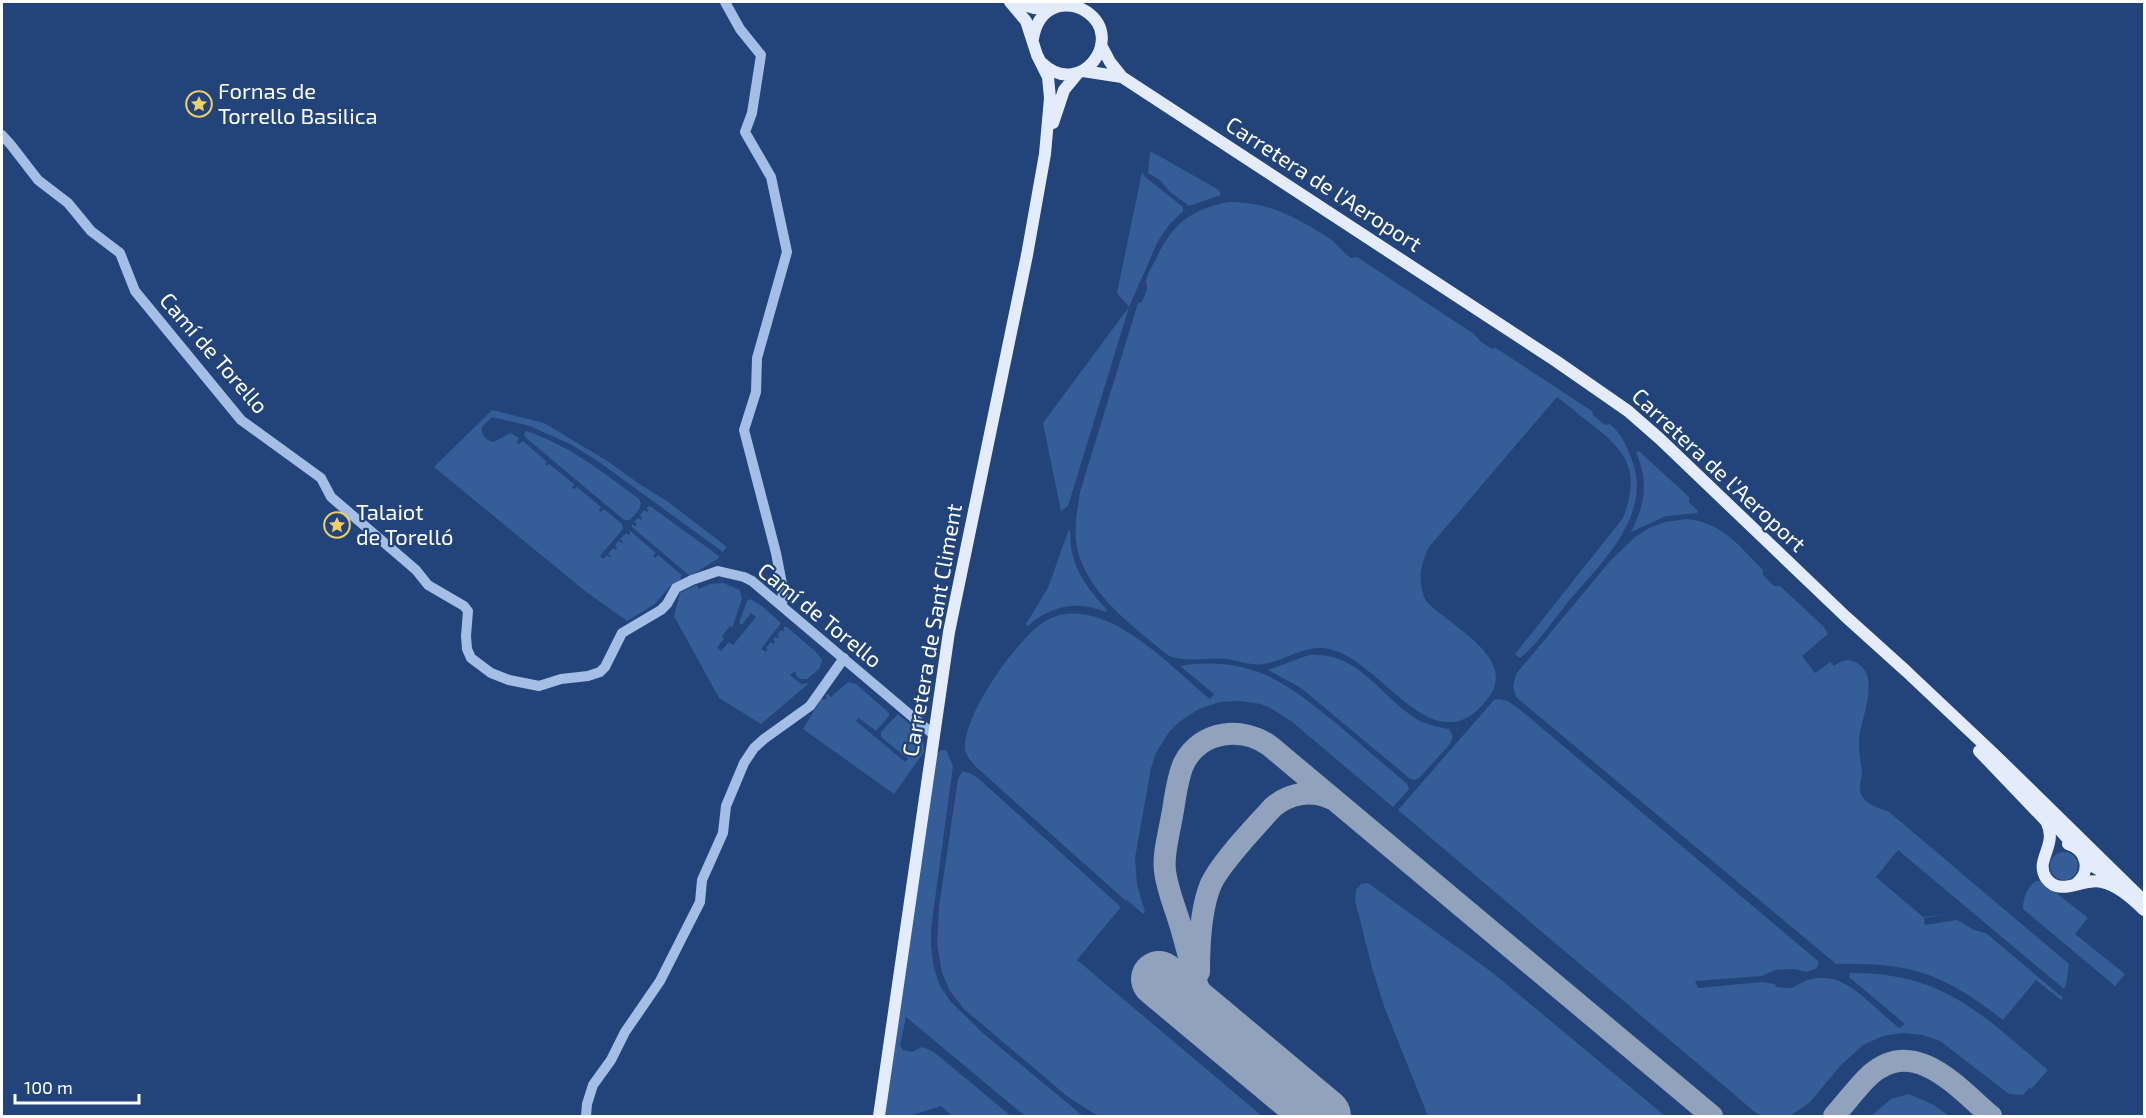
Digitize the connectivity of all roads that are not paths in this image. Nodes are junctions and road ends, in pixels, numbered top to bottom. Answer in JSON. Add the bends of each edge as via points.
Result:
{"nodes":[{"id":1,"x":725,"y":2,"type":"edge"},
{"id":2,"x":1010,"y":2,"type":"edge"},
{"id":3,"x":1014,"y":2,"type":"edge"},
{"id":4,"x":1086,"y":2,"type":"edge"},
{"id":5,"x":1057,"y":6,"type":"edge"},
{"id":6,"x":1091,"y":14,"type":"junction"},
{"id":7,"x":1033,"y":40,"type":"junction"},
{"id":8,"x":1101,"y":45,"type":"junction"},
{"id":9,"x":1041,"y":62,"type":"junction"},
{"id":10,"x":1080,"y":72,"type":"junction"},
{"id":11,"x":1122,"y":77,"type":"junction"},
{"id":12,"x":2,"y":135,"type":"edge"},
{"id":13,"x":1045,"y":154,"type":"junction"},
{"id":14,"x":782,"y":605,"type":"junction"},
{"id":15,"x":1845,"y":616,"type":"junction"},
{"id":16,"x":844,"y":658,"type":"junction"},
{"id":17,"x":934,"y":735,"type":"junction"},
{"id":18,"x":1994,"y":754,"type":"junction"},
{"id":19,"x":2075,"y":847,"type":"junction"},
{"id":20,"x":2046,"y":854,"type":"junction"},
{"id":21,"x":2085,"y":858,"type":"junction"},
{"id":22,"x":2075,"y":884,"type":"junction"},
{"id":23,"x":2145,"y":901,"type":"edge"},
{"id":24,"x":2145,"y":910,"type":"edge"},
{"id":25,"x":586,"y":1116,"type":"edge"},
{"id":26,"x":879,"y":1116,"type":"edge"}],
"edges":[{"from":1,"to":14,"type":"street","via":[[761,55],[745,132],[771,177],[787,252],[757,358],[756,392],[744,430],[776,553]]},
{"from":2,"to":7,"type":"main road","via":[[1026,21]]},
{"from":3,"to":5,"type":"main road","via":[[1034,8]]},
{"from":4,"to":6,"type":"main road"},
{"from":5,"to":6,"type":"main road","via":[[1074,6]]},
{"from":5,"to":7,"type":"main road","via":[[1040,19]]},
{"from":6,"to":8,"type":"main road","via":[[1101,31]]},
{"from":7,"to":9,"type":"main road"},
{"from":8,"to":10,"type":"main road","via":[[1097,58]]},
{"from":8,"to":11,"type":"main road","name":"Carretera de l'Aeroport"},
{"from":9,"to":10,"type":"main road","via":[[1054,72]]},
{"from":9,"to":13,"type":"main road","via":[[1050,85]]},
{"from":10,"to":11,"type":"main road","name":"Carretera de l'Aeroport"},
{"from":10,"to":13,"type":"main road","via":[[1060,98]]},
{"from":11,"to":15,"type":"main road","name":"Carretera de l'Aeroport","via":[[1628,411]]},
{"from":12,"to":14,"type":"street","name":"Camí de Torello","via":[[38,180],[120,253],[135,291],[241,420],[321,478],[331,497],[416,570],[428,585],[468,610],[467,649],[482,667],[534,686],[597,674],[625,631],[665,606],[676,588],[711,572],[747,578]]},
{"from":13,"to":17,"type":"main road","name":"Carretera de Sant Climent","via":[[951,624]]},
{"from":14,"to":16,"type":"street","name":"Camí de Torello"},
{"from":15,"to":18,"type":"main road","name":"Carretera de l'Aeroport"},
{"from":15,"to":20,"type":"main road","via":[[2043,816],[2051,834]]},
{"from":16,"to":17,"type":"street","name":"Camí de Torello"},
{"from":16,"to":25,"type":"street","via":[[810,706],[764,739],[744,763],[726,806],[723,833],[702,880],[700,902],[660,981],[593,1085]]},
{"from":17,"to":26,"type":"main road","name":"Carretera de Sant Climent"},
{"from":18,"to":19,"type":"main road"},
{"from":18,"to":23,"type":"main road","name":"Carretera de l'Aeroport"},
{"from":19,"to":20,"type":"main road","via":[[2060,844]]},
{"from":19,"to":21,"type":"main road"},
{"from":20,"to":22,"type":"main road","via":[[2043,868],[2048,880],[2059,887]]},
{"from":21,"to":22,"type":"main road","via":[[2085,873]]},
{"from":21,"to":23,"type":"main road"},
{"from":22,"to":24,"type":"main road","via":[[2088,880],[2108,884]]}]}
